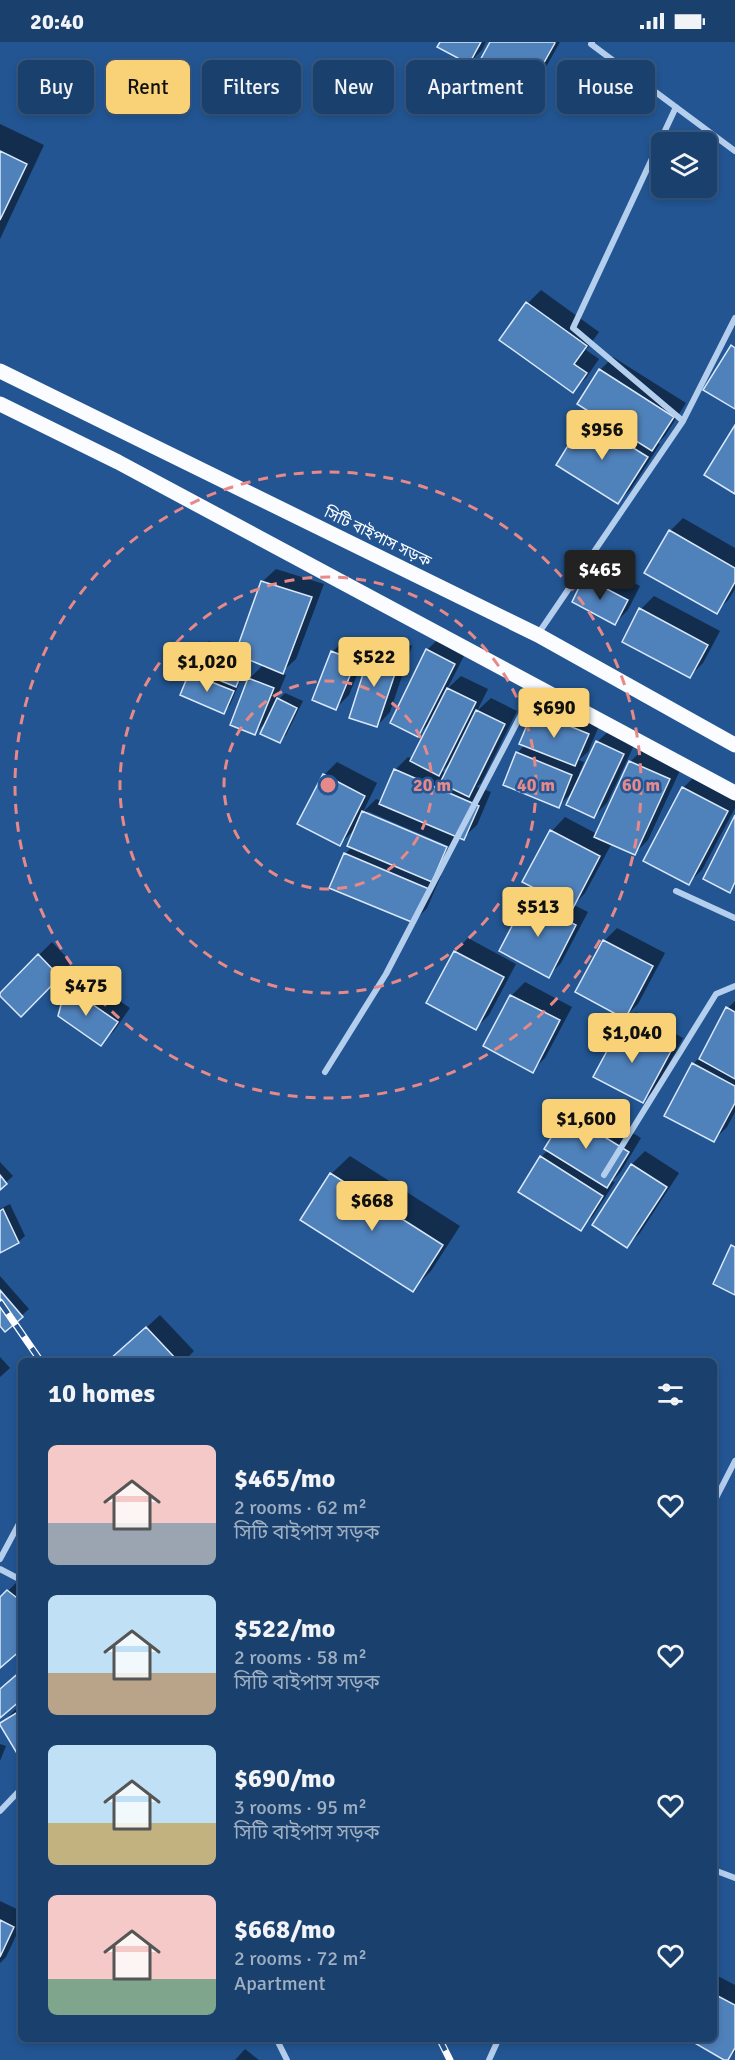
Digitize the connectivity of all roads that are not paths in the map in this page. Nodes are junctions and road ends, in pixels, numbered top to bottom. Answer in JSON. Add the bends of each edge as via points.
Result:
{"nodes":[{"id":1,"x":592,"y":42,"type":"edge"},
{"id":2,"x":676,"y":107,"type":"junction"},
{"id":3,"x":735,"y":152,"type":"edge"},
{"id":4,"x":735,"y":318,"type":"edge"},
{"id":5,"x":0,"y":371,"type":"edge"},
{"id":6,"x":0,"y":404,"type":"edge"},
{"id":7,"x":683,"y":421,"type":"junction"},
{"id":8,"x":538,"y":635,"type":"junction"},
{"id":9,"x":537,"y":685,"type":"junction"},
{"id":10,"x":735,"y":745,"type":"edge"},
{"id":11,"x":735,"y":793,"type":"edge"},
{"id":12,"x":676,"y":891,"type":"dead end"},
{"id":13,"x":735,"y":918,"type":"edge"},
{"id":14,"x":735,"y":986,"type":"edge"},
{"id":15,"x":325,"y":1072,"type":"dead end"},
{"id":16,"x":604,"y":1175,"type":"dead end"},
{"id":17,"x":735,"y":1461,"type":"edge"},
{"id":18,"x":717,"y":1496,"type":"edge"},
{"id":19,"x":18,"y":1526,"type":"edge"},
{"id":20,"x":0,"y":1559,"type":"edge"},
{"id":21,"x":0,"y":1569,"type":"edge"},
{"id":22,"x":18,"y":1578,"type":"edge"},
{"id":23,"x":18,"y":1792,"type":"edge"},
{"id":24,"x":0,"y":1811,"type":"edge"},
{"id":25,"x":717,"y":1871,"type":"edge"},
{"id":26,"x":735,"y":1878,"type":"edge"},
{"id":27,"x":278,"y":2042,"type":"edge"},
{"id":28,"x":497,"y":2042,"type":"edge"},
{"id":29,"x":286,"y":2060,"type":"edge"},
{"id":30,"x":489,"y":2060,"type":"edge"}],
"edges":[{"from":1,"to":2,"type":"street"},
{"from":2,"to":3,"type":"street"},
{"from":2,"to":7,"type":"street","via":[[573,328]]},
{"from":4,"to":7,"type":"street"},
{"from":5,"to":8,"type":"main road","name":"সিটি বাইপাস সড়ক"},
{"from":6,"to":9,"type":"main road","via":[[118,462]]},
{"from":7,"to":8,"type":"street"},
{"from":8,"to":10,"type":"main road","name":"সিটি বাইপাস সড়ক"},
{"from":9,"to":11,"type":"main road"},
{"from":9,"to":15,"type":"street","via":[[386,974]]},
{"from":12,"to":13,"type":"street"},
{"from":14,"to":16,"type":"street","via":[[716,994]]},
{"from":17,"to":18,"type":"street"},
{"from":19,"to":20,"type":"street"},
{"from":21,"to":22,"type":"street"},
{"from":23,"to":24,"type":"street"},
{"from":25,"to":26,"type":"street"},
{"from":27,"to":29,"type":"street"},
{"from":28,"to":30,"type":"street"}]}
